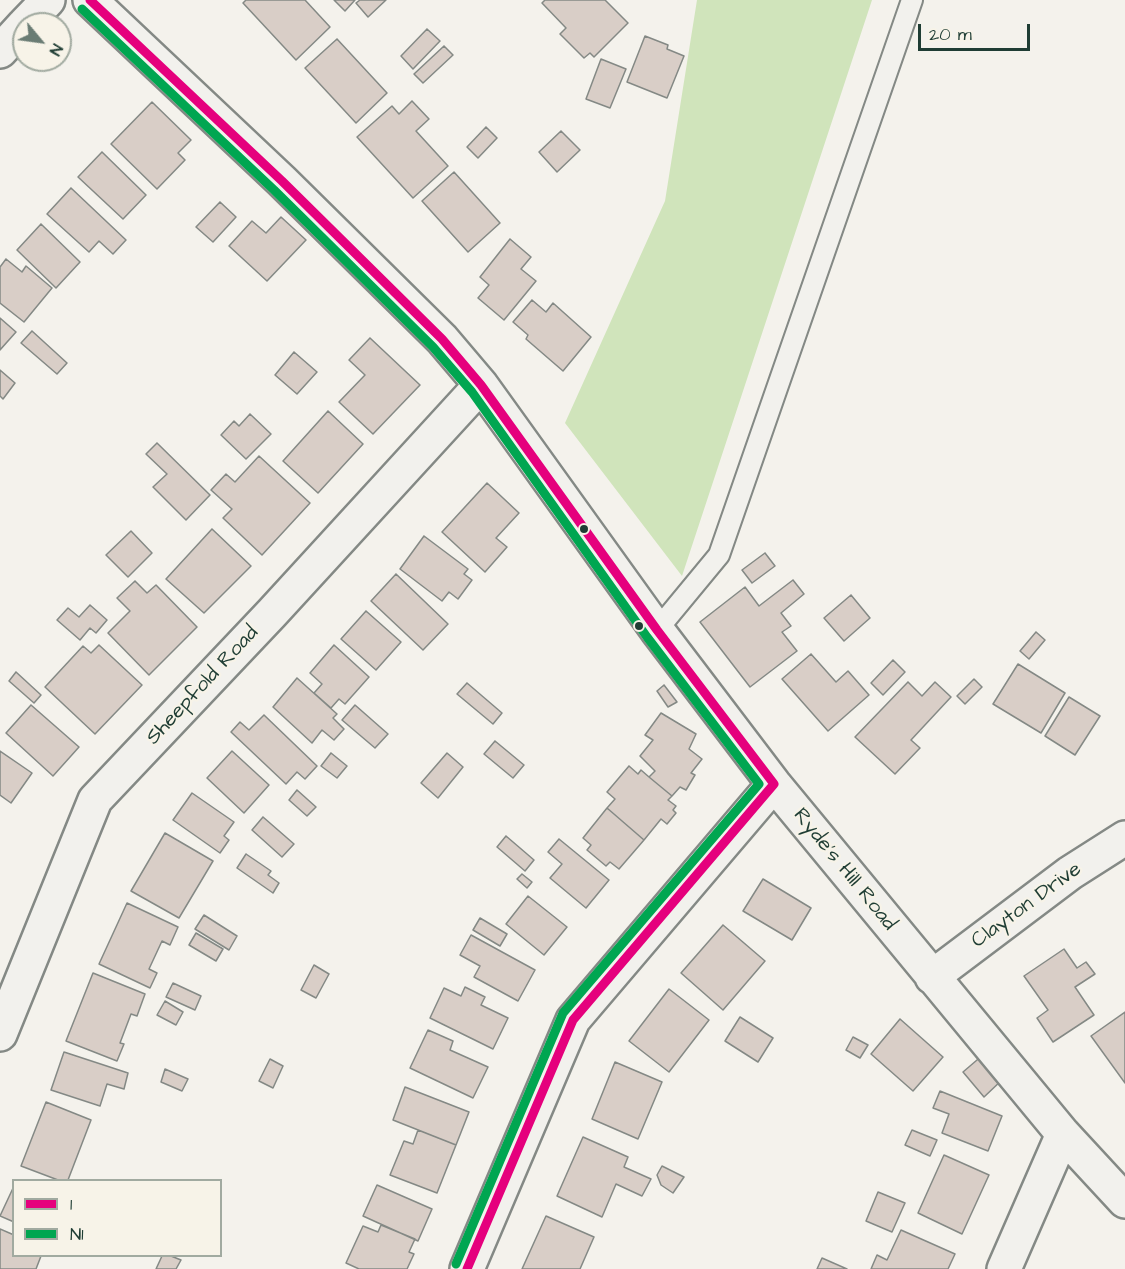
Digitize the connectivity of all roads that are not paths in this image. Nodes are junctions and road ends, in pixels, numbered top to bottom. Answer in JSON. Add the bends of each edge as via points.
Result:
{"nodes":[{"id":1,"x":48,"y":0,"type":"edge"},
{"id":2,"x":90,"y":0,"type":"edge"},
{"id":3,"x":912,"y":0,"type":"edge"},
{"id":4,"x":37,"y":12,"type":"edge"},
{"id":5,"x":12,"y":39,"type":"edge"},
{"id":6,"x":0,"y":51,"type":"edge"},
{"id":7,"x":481,"y":386,"type":"junction"},
{"id":8,"x":657,"y":630,"type":"junction"},
{"id":9,"x":774,"y":784,"type":"junction"},
{"id":10,"x":1125,"y":838,"type":"edge"},
{"id":11,"x":932,"y":977,"type":"junction"},
{"id":12,"x":0,"y":1034,"type":"edge"},
{"id":13,"x":1063,"y":1134,"type":"junction"},
{"id":14,"x":1125,"y":1201,"type":"edge"},
{"id":15,"x":467,"y":1269,"type":"edge"},
{"id":16,"x":1004,"y":1269,"type":"edge"}],
"edges":[{"from":1,"to":4,"type":"street"},
{"from":2,"to":7,"type":"street","name":"Ryde's Hill Road","via":[[416,311]]},
{"from":3,"to":8,"type":"lane","via":[[719,555]]},
{"from":5,"to":6,"type":"street"},
{"from":7,"to":8,"type":"street","name":"Ryde's Hill Road"},
{"from":7,"to":12,"type":"street","name":"Sheepfold Road","via":[[95,800]]},
{"from":8,"to":9,"type":"street","name":"Ryde's Hill Road"},
{"from":9,"to":11,"type":"street","name":"Ryde's Hill Road"},
{"from":9,"to":15,"type":"street","via":[[573,1020]]},
{"from":10,"to":11,"type":"street","name":"Clayton Drive","via":[[1070,873]]},
{"from":11,"to":13,"type":"street","name":"Ryde's Hill Road"},
{"from":13,"to":14,"type":"street","name":"Ryde's Hill Road"},
{"from":13,"to":16,"type":"street"}]}
